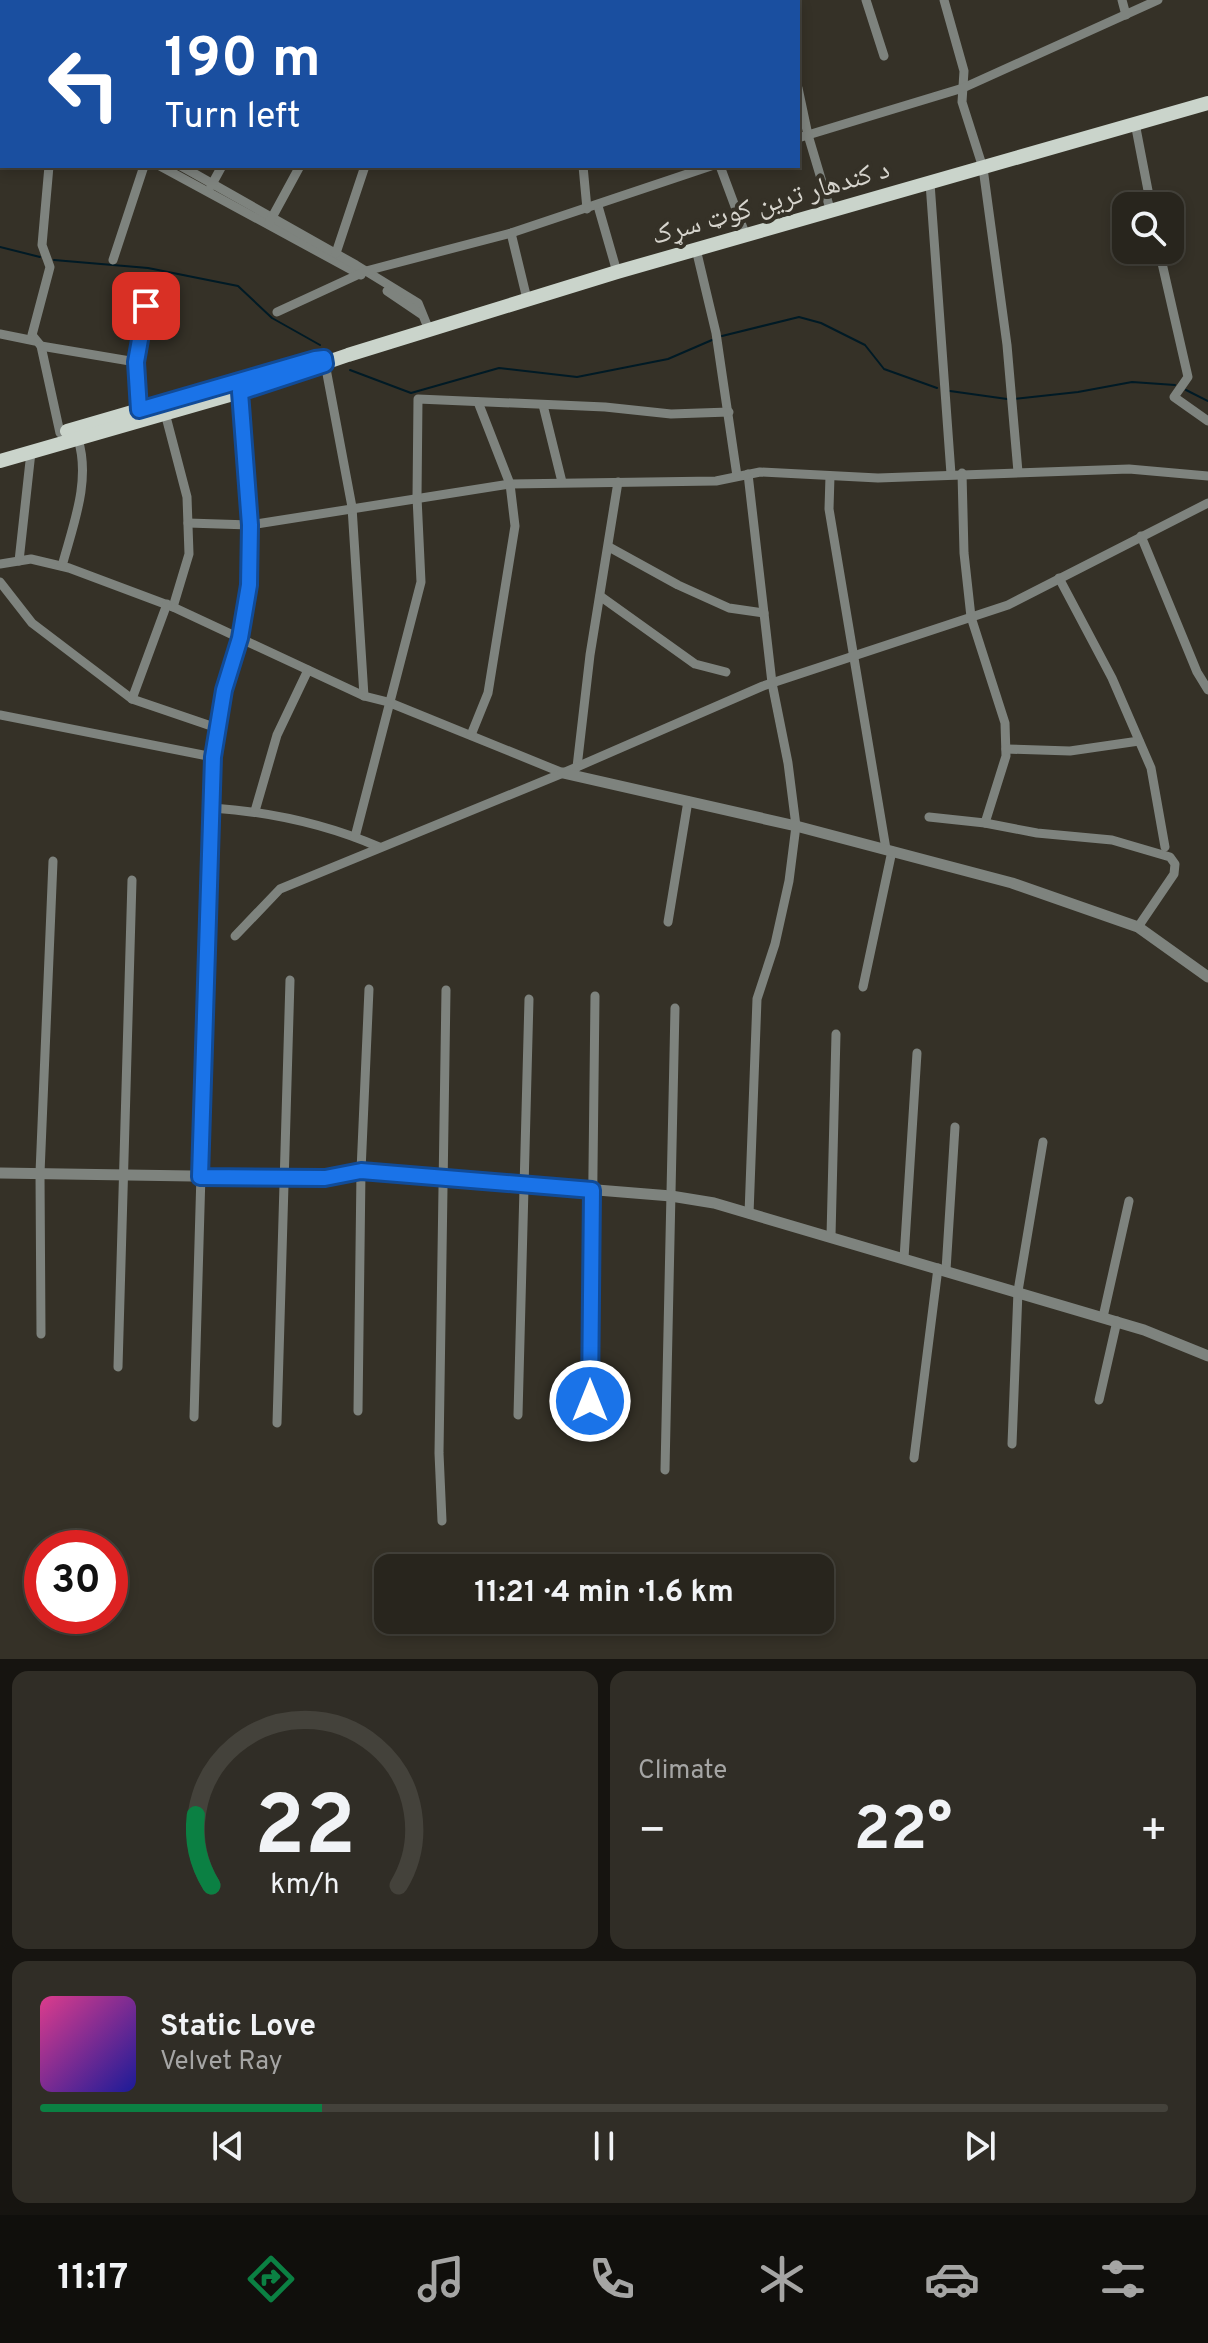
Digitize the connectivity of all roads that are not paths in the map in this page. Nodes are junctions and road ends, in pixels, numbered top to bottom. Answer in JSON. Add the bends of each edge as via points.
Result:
{"nodes":[{"id":1,"x":866,"y":0,"type":"edge"},
{"id":2,"x":944,"y":0,"type":"edge"},
{"id":3,"x":1122,"y":0,"type":"edge"},
{"id":4,"x":1158,"y":0,"type":"edge"},
{"id":5,"x":1126,"y":15,"type":"junction"},
{"id":6,"x":884,"y":56,"type":"dead end"},
{"id":7,"x":963,"y":88,"type":"junction"},
{"id":8,"x":800,"y":107,"type":"edge"},
{"id":9,"x":1207,"y":107,"type":"edge"},
{"id":10,"x":1135,"y":123,"type":"junction"},
{"id":11,"x":803,"y":136,"type":"edge"},
{"id":12,"x":49,"y":168,"type":"edge"},
{"id":13,"x":143,"y":168,"type":"edge"},
{"id":14,"x":165,"y":168,"type":"edge"},
{"id":15,"x":184,"y":168,"type":"edge"},
{"id":16,"x":221,"y":168,"type":"edge"},
{"id":17,"x":299,"y":168,"type":"edge"},
{"id":18,"x":364,"y":168,"type":"edge"},
{"id":19,"x":583,"y":168,"type":"edge"},
{"id":20,"x":705,"y":168,"type":"edge"},
{"id":21,"x":721,"y":168,"type":"edge"},
{"id":22,"x":983,"y":168,"type":"junction"},
{"id":23,"x":930,"y":183,"type":"junction"},
{"id":24,"x":210,"y":188,"type":"junction"},
{"id":25,"x":1148,"y":192,"type":"edge"},
{"id":26,"x":598,"y":206,"type":"junction"},
{"id":27,"x":587,"y":209,"type":"junction"},
{"id":28,"x":831,"y":212,"type":"junction"},
{"id":29,"x":270,"y":222,"type":"junction"},
{"id":30,"x":511,"y":233,"type":"junction"},
{"id":31,"x":746,"y":236,"type":"junction"},
{"id":32,"x":696,"y":249,"type":"junction"},
{"id":33,"x":336,"y":253,"type":"junction"},
{"id":34,"x":113,"y":260,"type":"dead end"},
{"id":35,"x":1162,"y":264,"type":"edge"},
{"id":36,"x":617,"y":272,"type":"junction"},
{"id":37,"x":363,"y":273,"type":"junction"},
{"id":38,"x":152,"y":279,"type":"dead end"},
{"id":39,"x":527,"y":299,"type":"junction"},
{"id":40,"x":277,"y":312,"type":"dead end"},
{"id":41,"x":429,"y":330,"type":"junction"},
{"id":42,"x":0,"y":334,"type":"edge"},
{"id":43,"x":38,"y":344,"type":"junction"},
{"id":44,"x":324,"y":361,"type":"junction"},
{"id":45,"x":136,"y":362,"type":"junction"},
{"id":46,"x":240,"y":392,"type":"junction"},
{"id":47,"x":478,"y":402,"type":"junction"},
{"id":48,"x":543,"y":405,"type":"junction"},
{"id":49,"x":139,"y":410,"type":"junction"},
{"id":50,"x":729,"y":412,"type":"junction"},
{"id":51,"x":165,"y":413,"type":"junction"},
{"id":52,"x":1208,"y":421,"type":"edge"},
{"id":53,"x":60,"y":433,"type":"junction"},
{"id":54,"x":78,"y":439,"type":"junction"},
{"id":55,"x":0,"y":451,"type":"edge"},
{"id":56,"x":31,"y":452,"type":"junction"},
{"id":57,"x":0,"y":461,"type":"edge"},
{"id":58,"x":1018,"y":472,"type":"junction"},
{"id":59,"x":962,"y":473,"type":"junction"},
{"id":60,"x":748,"y":474,"type":"junction"},
{"id":61,"x":951,"y":474,"type":"junction"},
{"id":62,"x":737,"y":476,"type":"junction"},
{"id":63,"x":830,"y":476,"type":"junction"},
{"id":64,"x":1208,"y":476,"type":"edge"},
{"id":65,"x":562,"y":482,"type":"junction"},
{"id":66,"x":618,"y":482,"type":"junction"},
{"id":67,"x":510,"y":484,"type":"junction"},
{"id":68,"x":417,"y":497,"type":"junction"},
{"id":69,"x":1208,"y":503,"type":"edge"},
{"id":70,"x":352,"y":507,"type":"junction"},
{"id":71,"x":188,"y":523,"type":"junction"},
{"id":72,"x":250,"y":525,"type":"junction"},
{"id":73,"x":1141,"y":536,"type":"junction"},
{"id":74,"x":609,"y":547,"type":"junction"},
{"id":75,"x":19,"y":561,"type":"junction"},
{"id":76,"x":0,"y":564,"type":"edge"},
{"id":77,"x":62,"y":566,"type":"junction"},
{"id":78,"x":1059,"y":578,"type":"junction"},
{"id":79,"x":0,"y":582,"type":"edge"},
{"id":80,"x":600,"y":596,"type":"junction"},
{"id":81,"x":170,"y":606,"type":"junction"},
{"id":82,"x":764,"y":613,"type":"junction"},
{"id":83,"x":971,"y":617,"type":"junction"},
{"id":84,"x":240,"y":638,"type":"junction"},
{"id":85,"x":855,"y":656,"type":"junction"},
{"id":86,"x":308,"y":670,"type":"junction"},
{"id":87,"x":726,"y":672,"type":"dead end"},
{"id":88,"x":772,"y":683,"type":"junction"},
{"id":89,"x":1208,"y":690,"type":"edge"},
{"id":90,"x":364,"y":696,"type":"junction"},
{"id":91,"x":132,"y":699,"type":"junction"},
{"id":92,"x":388,"y":702,"type":"junction"},
{"id":93,"x":0,"y":715,"type":"edge"},
{"id":94,"x":220,"y":729,"type":"junction"},
{"id":95,"x":471,"y":735,"type":"junction"},
{"id":96,"x":1139,"y":741,"type":"junction"},
{"id":97,"x":1006,"y":749,"type":"junction"},
{"id":98,"x":213,"y":757,"type":"junction"},
{"id":99,"x":577,"y":767,"type":"junction"},
{"id":100,"x":563,"y":773,"type":"junction"},
{"id":101,"x":688,"y":801,"type":"junction"},
{"id":102,"x":213,"y":808,"type":"junction"},
{"id":103,"x":255,"y":811,"type":"junction"},
{"id":104,"x":929,"y":817,"type":"dead end"},
{"id":105,"x":985,"y":823,"type":"junction"},
{"id":106,"x":796,"y":826,"type":"junction"},
{"id":107,"x":355,"y":837,"type":"junction"},
{"id":108,"x":379,"y":847,"type":"junction"},
{"id":109,"x":1165,"y":847,"type":"dead end"},
{"id":110,"x":889,"y":850,"type":"junction"},
{"id":111,"x":53,"y":861,"type":"dead end"},
{"id":112,"x":132,"y":880,"type":"dead end"},
{"id":113,"x":668,"y":922,"type":"dead end"},
{"id":114,"x":1138,"y":927,"type":"junction"},
{"id":115,"x":235,"y":936,"type":"dead end"},
{"id":116,"x":1208,"y":977,"type":"edge"},
{"id":117,"x":290,"y":980,"type":"dead end"},
{"id":118,"x":863,"y":987,"type":"dead end"},
{"id":119,"x":369,"y":989,"type":"dead end"},
{"id":120,"x":446,"y":990,"type":"dead end"},
{"id":121,"x":595,"y":996,"type":"dead end"},
{"id":122,"x":529,"y":999,"type":"dead end"},
{"id":123,"x":675,"y":1008,"type":"dead end"},
{"id":124,"x":836,"y":1034,"type":"dead end"},
{"id":125,"x":917,"y":1053,"type":"dead end"},
{"id":126,"x":955,"y":1127,"type":"dead end"},
{"id":127,"x":1043,"y":1142,"type":"dead end"},
{"id":128,"x":361,"y":1171,"type":"junction"},
{"id":129,"x":0,"y":1173,"type":"edge"},
{"id":130,"x":40,"y":1173,"type":"junction"},
{"id":131,"x":123,"y":1174,"type":"junction"},
{"id":132,"x":200,"y":1177,"type":"junction"},
{"id":133,"x":282,"y":1177,"type":"junction"},
{"id":134,"x":442,"y":1178,"type":"junction"},
{"id":135,"x":524,"y":1184,"type":"junction"},
{"id":136,"x":592,"y":1190,"type":"junction"},
{"id":137,"x":671,"y":1196,"type":"junction"},
{"id":138,"x":1129,"y":1201,"type":"dead end"},
{"id":139,"x":749,"y":1214,"type":"junction"},
{"id":140,"x":831,"y":1236,"type":"junction"},
{"id":141,"x":904,"y":1258,"type":"junction"},
{"id":142,"x":942,"y":1269,"type":"junction"},
{"id":143,"x":1018,"y":1291,"type":"junction"},
{"id":144,"x":1103,"y":1317,"type":"junction"},
{"id":145,"x":1117,"y":1321,"type":"junction"},
{"id":146,"x":41,"y":1334,"type":"dead end"},
{"id":147,"x":1208,"y":1356,"type":"edge"},
{"id":148,"x":118,"y":1367,"type":"dead end"},
{"id":149,"x":1099,"y":1400,"type":"dead end"},
{"id":150,"x":358,"y":1411,"type":"dead end"},
{"id":151,"x":518,"y":1415,"type":"dead end"},
{"id":152,"x":194,"y":1417,"type":"dead end"},
{"id":153,"x":277,"y":1423,"type":"dead end"},
{"id":154,"x":590,"y":1430,"type":"dead end"},
{"id":155,"x":1012,"y":1444,"type":"dead end"},
{"id":156,"x":914,"y":1458,"type":"dead end"},
{"id":157,"x":665,"y":1470,"type":"dead end"},
{"id":158,"x":442,"y":1521,"type":"dead end"}],
"edges":[{"from":1,"to":6,"type":"street"},
{"from":2,"to":7,"type":"street","via":[[964,71]]},
{"from":3,"to":5,"type":"street"},
{"from":4,"to":5,"type":"street"},
{"from":5,"to":7,"type":"street"},
{"from":7,"to":11,"type":"street"},
{"from":7,"to":22,"type":"street","via":[[962,102]]},
{"from":8,"to":11,"type":"street"},
{"from":9,"to":10,"type":"main road","name":"د کندهار ترين کوټ سړک"},
{"from":10,"to":22,"type":"main road","name":"د کندهار ترين کوټ سړک"},
{"from":10,"to":25,"type":"street"},
{"from":11,"to":28,"type":"street"},
{"from":12,"to":43,"type":"street","via":[[42,245],[50,267],[32,335]]},
{"from":13,"to":34,"type":"street"},
{"from":14,"to":24,"type":"street"},
{"from":15,"to":24,"type":"street"},
{"from":16,"to":24,"type":"street"},
{"from":17,"to":29,"type":"street"},
{"from":18,"to":33,"type":"street"},
{"from":19,"to":27,"type":"street"},
{"from":20,"to":26,"type":"street"},
{"from":21,"to":31,"type":"street"},
{"from":22,"to":23,"type":"main road","name":"د کندهار ترين کوټ سړک"},
{"from":22,"to":58,"type":"street","via":[[1009,358]]},
{"from":23,"to":28,"type":"main road","name":"د کندهار ترين کوټ سړک"},
{"from":23,"to":61,"type":"street"},
{"from":24,"to":29,"type":"street"},
{"from":26,"to":27,"type":"street"},
{"from":26,"to":36,"type":"street"},
{"from":27,"to":30,"type":"street"},
{"from":28,"to":31,"type":"main road","name":"د کندهار ترين کوټ سړک"},
{"from":29,"to":33,"type":"street"},
{"from":29,"to":37,"type":"street"},
{"from":30,"to":37,"type":"street"},
{"from":30,"to":39,"type":"street"},
{"from":31,"to":32,"type":"main road","name":"د کندهار ترين کوټ سړک"},
{"from":32,"to":36,"type":"main road","name":"د کندهار ترين کوټ سړک"},
{"from":32,"to":50,"type":"street"},
{"from":33,"to":37,"type":"street"},
{"from":35,"to":52,"type":"street","via":[[1188,377],[1174,397]]},
{"from":36,"to":39,"type":"main road","name":"د کندهار ترين کوټ سړک"},
{"from":37,"to":40,"type":"street"},
{"from":37,"to":41,"type":"street","via":[[421,314]]},
{"from":38,"to":45,"type":"street"},
{"from":39,"to":41,"type":"main road","name":"د کندهار ترين کوټ سړک"},
{"from":41,"to":44,"type":"main road","name":"د کندهار ترين کوټ سړک"},
{"from":42,"to":43,"type":"street"},
{"from":43,"to":45,"type":"street"},
{"from":43,"to":53,"type":"street"},
{"from":44,"to":46,"type":"main road","name":"د کندهار ترين کوټ سړک"},
{"from":44,"to":49,"type":"main road","name":"د کندهار ترين کوټ سړک"},
{"from":44,"to":70,"type":"street"},
{"from":45,"to":49,"type":"street"},
{"from":46,"to":51,"type":"main road","name":"د کندهار ترين کوټ سړک"},
{"from":46,"to":72,"type":"street"},
{"from":47,"to":48,"type":"street"},
{"from":47,"to":67,"type":"street"},
{"from":47,"to":68,"type":"street","via":[[418,399]]},
{"from":48,"to":50,"type":"street","via":[[671,414]]},
{"from":48,"to":65,"type":"street"},
{"from":49,"to":53,"type":"main road","name":"د کندهار ترين کوټ سړک"},
{"from":50,"to":62,"type":"street"},
{"from":51,"to":54,"type":"main road","name":"د کندهار ترين کوټ سړک"},
{"from":51,"to":71,"type":"street","via":[[187,497]]},
{"from":53,"to":55,"type":"main road","name":"د کندهار ترين کوټ سړک"},
{"from":54,"to":56,"type":"main road","name":"د کندهار ترين کوټ سړک"},
{"from":54,"to":77,"type":"street","via":[[83,455],[81,495]]},
{"from":56,"to":57,"type":"main road","name":"د کندهار ترين کوټ سړک"},
{"from":56,"to":75,"type":"street"},
{"from":58,"to":59,"type":"street"},
{"from":58,"to":64,"type":"street","via":[[1129,469]]},
{"from":59,"to":61,"type":"street"},
{"from":59,"to":83,"type":"street"},
{"from":60,"to":62,"type":"street"},
{"from":60,"to":63,"type":"street"},
{"from":60,"to":82,"type":"street"},
{"from":61,"to":63,"type":"street"},
{"from":62,"to":66,"type":"street"},
{"from":63,"to":85,"type":"street","via":[[829,509]]},
{"from":65,"to":66,"type":"street"},
{"from":65,"to":67,"type":"street"},
{"from":66,"to":74,"type":"street"},
{"from":67,"to":68,"type":"street"},
{"from":67,"to":95,"type":"street","via":[[515,526],[488,693]]},
{"from":68,"to":70,"type":"street"},
{"from":68,"to":92,"type":"street","via":[[421,582]]},
{"from":69,"to":73,"type":"street"},
{"from":70,"to":72,"type":"street"},
{"from":70,"to":90,"type":"street"},
{"from":71,"to":72,"type":"street"},
{"from":71,"to":81,"type":"street","via":[[189,554]]},
{"from":72,"to":84,"type":"street","via":[[249,585]]},
{"from":73,"to":78,"type":"street"},
{"from":73,"to":89,"type":"street"},
{"from":74,"to":80,"type":"street"},
{"from":74,"to":82,"type":"street","via":[[729,608]]},
{"from":75,"to":76,"type":"street"},
{"from":75,"to":77,"type":"street"},
{"from":77,"to":81,"type":"street"},
{"from":78,"to":83,"type":"street","via":[[1008,605]]},
{"from":78,"to":96,"type":"street"},
{"from":79,"to":91,"type":"street","via":[[32,623]]},
{"from":80,"to":87,"type":"street","via":[[695,664]]},
{"from":80,"to":99,"type":"street"},
{"from":81,"to":84,"type":"street"},
{"from":81,"to":91,"type":"street"},
{"from":82,"to":88,"type":"street"},
{"from":83,"to":85,"type":"street"},
{"from":83,"to":97,"type":"street","via":[[1005,723]]},
{"from":84,"to":86,"type":"street"},
{"from":84,"to":94,"type":"street","via":[[224,690]]},
{"from":85,"to":88,"type":"street"},
{"from":85,"to":110,"type":"street"},
{"from":86,"to":90,"type":"street"},
{"from":86,"to":103,"type":"street","via":[[277,735]]},
{"from":88,"to":99,"type":"street"},
{"from":88,"to":106,"type":"street"},
{"from":90,"to":92,"type":"street"},
{"from":91,"to":94,"type":"street"},
{"from":92,"to":95,"type":"street"},
{"from":92,"to":107,"type":"street"},
{"from":93,"to":98,"type":"street"},
{"from":94,"to":98,"type":"street"},
{"from":95,"to":100,"type":"street"},
{"from":96,"to":97,"type":"street","via":[[1070,751]]},
{"from":96,"to":109,"type":"street","via":[[1151,768]]},
{"from":97,"to":105,"type":"street"},
{"from":98,"to":102,"type":"street"},
{"from":99,"to":100,"type":"street"},
{"from":100,"to":101,"type":"street"},
{"from":100,"to":108,"type":"street"},
{"from":101,"to":106,"type":"street"},
{"from":101,"to":113,"type":"street"},
{"from":102,"to":103,"type":"street"},
{"from":102,"to":132,"type":"street"},
{"from":103,"to":107,"type":"street"},
{"from":104,"to":105,"type":"street"},
{"from":105,"to":114,"type":"street","via":[[1112,840],[1170,857],[1174,874]]},
{"from":106,"to":110,"type":"street"},
{"from":106,"to":139,"type":"street","via":[[775,944],[757,999]]},
{"from":107,"to":108,"type":"street"},
{"from":108,"to":115,"type":"street","via":[[280,889]]},
{"from":110,"to":114,"type":"street","via":[[1012,883]]},
{"from":110,"to":118,"type":"street"},
{"from":111,"to":130,"type":"street"},
{"from":112,"to":131,"type":"street"},
{"from":114,"to":116,"type":"street"},
{"from":117,"to":133,"type":"street"},
{"from":119,"to":128,"type":"street"},
{"from":120,"to":134,"type":"street"},
{"from":121,"to":136,"type":"street"},
{"from":122,"to":135,"type":"street"},
{"from":123,"to":137,"type":"street"},
{"from":124,"to":140,"type":"street"},
{"from":125,"to":141,"type":"street"},
{"from":126,"to":142,"type":"street"},
{"from":127,"to":143,"type":"street"},
{"from":128,"to":133,"type":"street","via":[[325,1178]]},
{"from":128,"to":134,"type":"street"},
{"from":128,"to":150,"type":"street"},
{"from":129,"to":130,"type":"street"},
{"from":130,"to":131,"type":"street"},
{"from":130,"to":146,"type":"street"},
{"from":131,"to":132,"type":"street"},
{"from":131,"to":148,"type":"street"},
{"from":132,"to":133,"type":"street"},
{"from":132,"to":152,"type":"street"},
{"from":133,"to":153,"type":"street"},
{"from":134,"to":135,"type":"street"},
{"from":134,"to":158,"type":"street"},
{"from":135,"to":136,"type":"street"},
{"from":135,"to":151,"type":"street"},
{"from":136,"to":137,"type":"street"},
{"from":136,"to":154,"type":"street"},
{"from":137,"to":139,"type":"street"},
{"from":137,"to":157,"type":"street"},
{"from":138,"to":144,"type":"street"},
{"from":139,"to":140,"type":"street"},
{"from":140,"to":141,"type":"street"},
{"from":141,"to":142,"type":"street"},
{"from":142,"to":143,"type":"street"},
{"from":142,"to":156,"type":"street"},
{"from":143,"to":144,"type":"street"},
{"from":143,"to":155,"type":"street"},
{"from":144,"to":145,"type":"street"},
{"from":145,"to":147,"type":"street"},
{"from":145,"to":149,"type":"street"}]}
